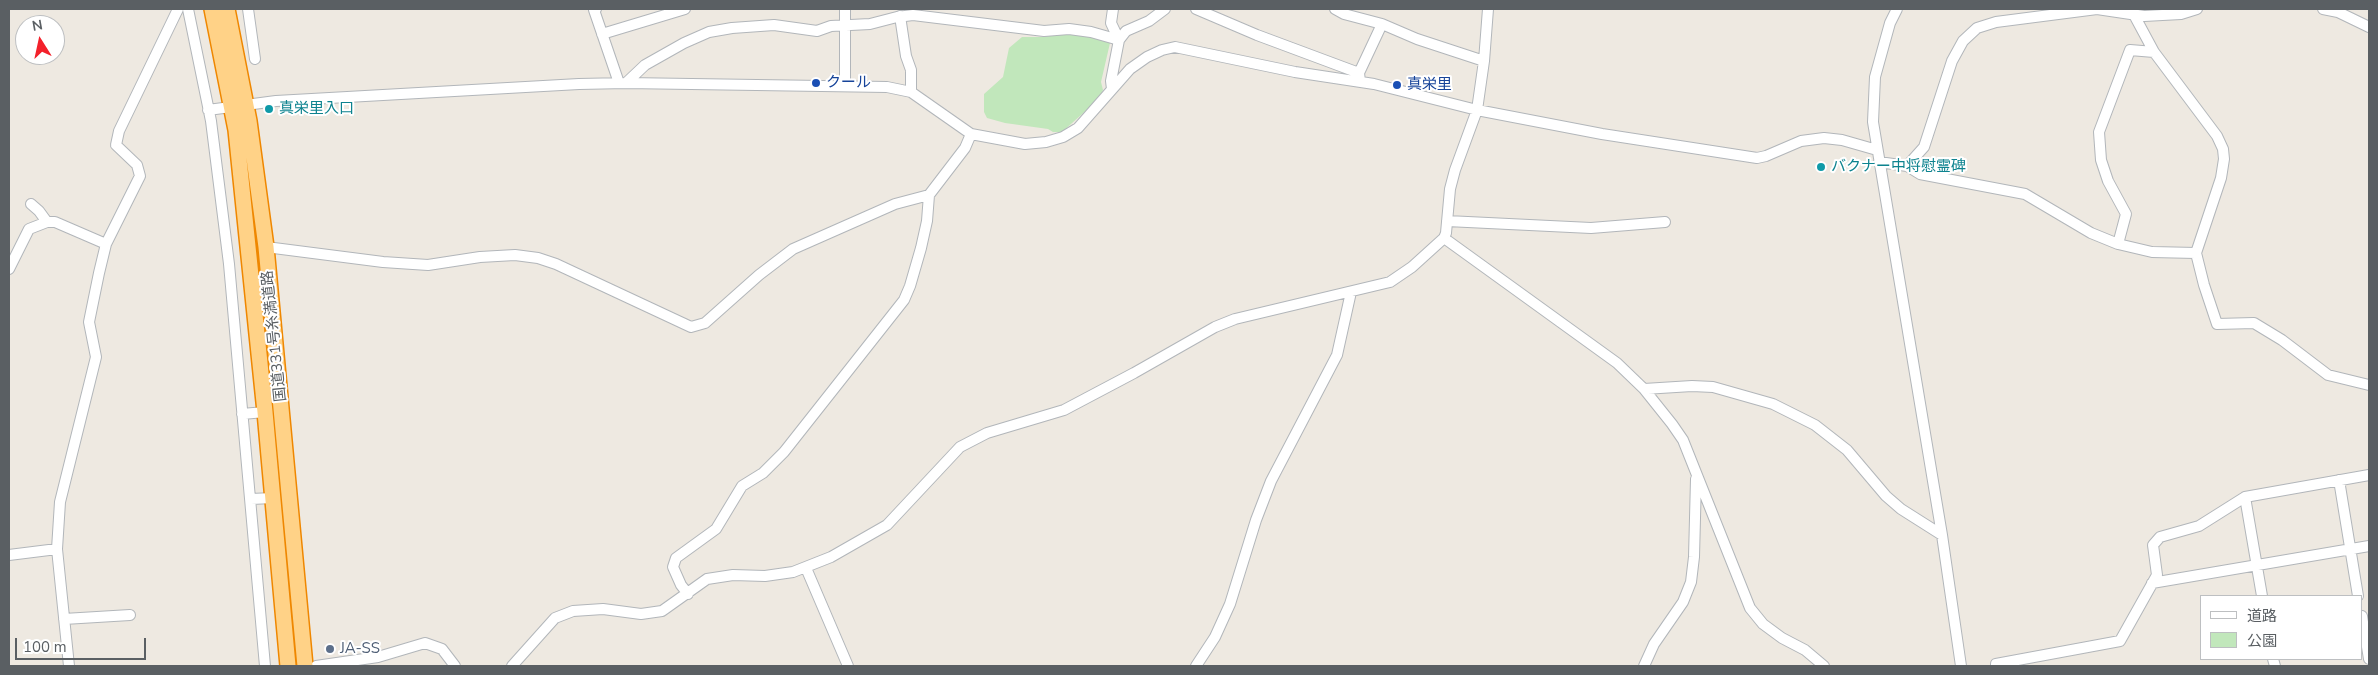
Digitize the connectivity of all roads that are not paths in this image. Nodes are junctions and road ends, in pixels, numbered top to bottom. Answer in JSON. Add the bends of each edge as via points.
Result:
{"nodes":[{"id":1,"x":178,"y":9,"type":"edge"},
{"id":2,"x":188,"y":9,"type":"edge"},
{"id":3,"x":212,"y":9,"type":"edge"},
{"id":4,"x":227,"y":9,"type":"edge"},
{"id":5,"x":248,"y":9,"type":"edge"},
{"id":6,"x":596,"y":9,"type":"edge"},
{"id":7,"x":845,"y":9,"type":"edge"},
{"id":8,"x":1113,"y":9,"type":"edge"},
{"id":9,"x":1165,"y":9,"type":"edge"},
{"id":10,"x":1196,"y":9,"type":"edge"},
{"id":11,"x":1336,"y":9,"type":"edge"},
{"id":12,"x":1488,"y":9,"type":"edge"},
{"id":13,"x":1897,"y":9,"type":"edge"},
{"id":14,"x":2197,"y":9,"type":"edge"},
{"id":15,"x":2323,"y":9,"type":"edge"},
{"id":16,"x":679,"y":10,"type":"edge"},
{"id":17,"x":2338,"y":10,"type":"edge"},
{"id":18,"x":2047,"y":11,"type":"edge"},
{"id":19,"x":2133,"y":13,"type":"junction"},
{"id":20,"x":900,"y":16,"type":"junction"},
{"id":21,"x":1382,"y":24,"type":"junction"},
{"id":22,"x":846,"y":26,"type":"junction"},
{"id":23,"x":2369,"y":27,"type":"edge"},
{"id":24,"x":602,"y":34,"type":"junction"},
{"id":25,"x":1119,"y":40,"type":"junction"},
{"id":26,"x":2154,"y":52,"type":"junction"},
{"id":27,"x":255,"y":59,"type":"dead end"},
{"id":28,"x":1484,"y":61,"type":"junction"},
{"id":29,"x":1360,"y":77,"type":"junction"},
{"id":30,"x":622,"y":83,"type":"junction"},
{"id":31,"x":845,"y":86,"type":"junction"},
{"id":32,"x":1112,"y":89,"type":"junction"},
{"id":33,"x":911,"y":92,"type":"junction"},
{"id":34,"x":239,"y":106,"type":"junction"},
{"id":35,"x":208,"y":110,"type":"junction"},
{"id":36,"x":1477,"y":110,"type":"junction"},
{"id":37,"x":972,"y":134,"type":"junction"},
{"id":38,"x":1877,"y":150,"type":"junction"},
{"id":39,"x":1879,"y":162,"type":"junction"},
{"id":40,"x":1907,"y":166,"type":"junction"},
{"id":41,"x":929,"y":195,"type":"junction"},
{"id":42,"x":31,"y":204,"type":"dead end"},
{"id":43,"x":1448,"y":221,"type":"junction"},
{"id":44,"x":46,"y":222,"type":"junction"},
{"id":45,"x":1664,"y":222,"type":"dead end"},
{"id":46,"x":1444,"y":238,"type":"junction"},
{"id":47,"x":106,"y":244,"type":"junction"},
{"id":48,"x":2118,"y":244,"type":"junction"},
{"id":49,"x":266,"y":248,"type":"junction"},
{"id":50,"x":2196,"y":253,"type":"junction"},
{"id":51,"x":9,"y":269,"type":"edge"},
{"id":52,"x":1352,"y":292,"type":"junction"},
{"id":53,"x":2369,"y":384,"type":"edge"},
{"id":54,"x":1644,"y":390,"type":"junction"},
{"id":55,"x":265,"y":412,"type":"junction"},
{"id":56,"x":242,"y":414,"type":"junction"},
{"id":57,"x":2369,"y":474,"type":"edge"},
{"id":58,"x":1696,"y":475,"type":"junction"},
{"id":59,"x":2339,"y":480,"type":"junction"},
{"id":60,"x":2245,"y":497,"type":"junction"},
{"id":61,"x":273,"y":498,"type":"junction"},
{"id":62,"x":251,"y":499,"type":"junction"},
{"id":63,"x":1942,"y":535,"type":"junction"},
{"id":64,"x":2369,"y":546,"type":"edge"},
{"id":65,"x":57,"y":549,"type":"junction"},
{"id":66,"x":2350,"y":549,"type":"junction"},
{"id":67,"x":9,"y":555,"type":"edge"},
{"id":68,"x":2257,"y":565,"type":"junction"},
{"id":69,"x":806,"y":568,"type":"junction"},
{"id":70,"x":2152,"y":583,"type":"junction"},
{"id":71,"x":688,"y":594,"type":"junction"},
{"id":72,"x":2262,"y":595,"type":"edge"},
{"id":73,"x":2358,"y":595,"type":"edge"},
{"id":74,"x":130,"y":615,"type":"dead end"},
{"id":75,"x":64,"y":619,"type":"junction"},
{"id":76,"x":2363,"y":622,"type":"edge"},
{"id":77,"x":2369,"y":659,"type":"edge"},
{"id":78,"x":69,"y":666,"type":"edge"},
{"id":79,"x":265,"y":666,"type":"edge"},
{"id":80,"x":288,"y":666,"type":"edge"},
{"id":81,"x":305,"y":666,"type":"edge"},
{"id":82,"x":316,"y":666,"type":"edge"},
{"id":83,"x":455,"y":666,"type":"edge"},
{"id":84,"x":512,"y":666,"type":"edge"},
{"id":85,"x":848,"y":666,"type":"edge"},
{"id":86,"x":1196,"y":666,"type":"edge"},
{"id":87,"x":1644,"y":666,"type":"edge"},
{"id":88,"x":1824,"y":666,"type":"edge"},
{"id":89,"x":1961,"y":666,"type":"edge"},
{"id":90,"x":1996,"y":666,"type":"edge"}],
"edges":[{"from":1,"to":47,"type":"street","via":[[119,131],[116,146],[137,165],[140,176]]},
{"from":2,"to":35,"type":"street"},
{"from":3,"to":34,"type":"highway","name":"国道331号糸満道路"},
{"from":4,"to":34,"type":"highway","name":"国道331号糸満道路"},
{"from":5,"to":27,"type":"street"},
{"from":6,"to":24,"type":"street"},
{"from":7,"to":22,"type":"street"},
{"from":8,"to":25,"type":"street","via":[[1111,23]]},
{"from":9,"to":25,"type":"street","via":[[1149,21],[1126,31]]},
{"from":10,"to":29,"type":"street"},
{"from":11,"to":21,"type":"street"},
{"from":12,"to":28,"type":"street"},
{"from":13,"to":38,"type":"street","via":[[1875,77]]},
{"from":14,"to":19,"type":"street","via":[[2144,16]]},
{"from":15,"to":17,"type":"street"},
{"from":16,"to":24,"type":"street"},
{"from":17,"to":23,"type":"street"},
{"from":18,"to":19,"type":"street","via":[[2097,9]]},
{"from":18,"to":40,"type":"street","via":[[1986,24],[1969,35],[1952,61],[1924,147]]},
{"from":19,"to":26,"type":"street"},
{"from":20,"to":22,"type":"street"},
{"from":20,"to":25,"type":"street","via":[[1044,31],[1070,29]]},
{"from":20,"to":33,"type":"street","via":[[911,70]]},
{"from":21,"to":28,"type":"street"},
{"from":21,"to":29,"type":"street"},
{"from":22,"to":30,"type":"street","via":[[831,26],[817,31],[774,25],[709,32],[645,65]]},
{"from":22,"to":31,"type":"street"},
{"from":24,"to":30,"type":"street"},
{"from":25,"to":32,"type":"street"},
{"from":26,"to":48,"type":"street","via":[[2130,50],[2099,132],[2103,167],[2126,214]]},
{"from":26,"to":50,"type":"street","via":[[2223,148],[2221,178]]},
{"from":28,"to":36,"type":"street"},
{"from":29,"to":32,"type":"street","via":[[1295,72],[1175,47],[1147,57],[1130,69]]},
{"from":29,"to":36,"type":"street"},
{"from":30,"to":31,"type":"street"},
{"from":30,"to":34,"type":"street","via":[[276,101]]},
{"from":31,"to":33,"type":"street","via":[[887,87]]},
{"from":32,"to":37,"type":"street","via":[[1078,128],[1063,137],[1025,144]]},
{"from":33,"to":37,"type":"street"},
{"from":34,"to":35,"type":"street"},
{"from":34,"to":49,"type":"highway","name":"国道331号糸満道路"},
{"from":34,"to":55,"type":"highway","name":"国道331号糸満道路"},
{"from":35,"to":56,"type":"street","via":[[229,264]]},
{"from":36,"to":38,"type":"street","via":[[1602,134],[1757,158],[1801,141],[1824,138]]},
{"from":36,"to":43,"type":"street","via":[[1454,170]]},
{"from":37,"to":41,"type":"street"},
{"from":38,"to":39,"type":"street"},
{"from":39,"to":40,"type":"street"},
{"from":39,"to":63,"type":"street"},
{"from":40,"to":48,"type":"street","via":[[1920,174],[2025,194],[2091,233]]},
{"from":41,"to":49,"type":"street","via":[[895,204],[793,250],[705,323],[690,327],[538,258],[515,255],[428,264]]},
{"from":41,"to":71,"type":"street","via":[[928,221],[904,300],[784,452],[763,473],[742,486],[716,529],[676,558],[673,567]]},
{"from":42,"to":44,"type":"street"},
{"from":43,"to":45,"type":"street","via":[[1591,228]]},
{"from":43,"to":46,"type":"street"},
{"from":44,"to":47,"type":"street","via":[[55,222]]},
{"from":44,"to":51,"type":"street","via":[[29,229]]},
{"from":46,"to":52,"type":"street","via":[[1390,282]]},
{"from":46,"to":54,"type":"street","via":[[1617,363]]},
{"from":47,"to":65,"type":"street","via":[[89,322],[96,357],[60,502]]},
{"from":48,"to":50,"type":"street","via":[[2152,252]]},
{"from":49,"to":81,"type":"highway","name":"国道331号糸満道路"},
{"from":50,"to":53,"type":"street","via":[[2217,324],[2254,323],[2328,376]]},
{"from":52,"to":69,"type":"street","via":[[1228,321],[1064,410],[987,432],[960,447],[887,525]]},
{"from":52,"to":86,"type":"street","via":[[1337,355],[1271,481],[1230,604]]},
{"from":54,"to":58,"type":"street","via":[[1683,440]]},
{"from":54,"to":63,"type":"street","via":[[1713,387],[1773,404],[1815,424],[1848,450],[1886,496]]},
{"from":55,"to":56,"type":"street"},
{"from":55,"to":61,"type":"highway","name":"国道331号糸満道路"},
{"from":56,"to":62,"type":"street"},
{"from":57,"to":59,"type":"street"},
{"from":58,"to":87,"type":"street","via":[[1691,582],[1683,602],[1654,644]]},
{"from":58,"to":88,"type":"street","via":[[1750,608],[1763,624]]},
{"from":59,"to":60,"type":"street"},
{"from":59,"to":66,"type":"street"},
{"from":60,"to":68,"type":"street"},
{"from":60,"to":70,"type":"street","via":[[2199,526],[2160,537],[2153,545],[2157,574]]},
{"from":61,"to":62,"type":"street"},
{"from":61,"to":80,"type":"highway","name":"国道331号糸満道路"},
{"from":62,"to":79,"type":"street"},
{"from":63,"to":89,"type":"street"},
{"from":64,"to":66,"type":"street"},
{"from":65,"to":67,"type":"street"},
{"from":65,"to":75,"type":"street"},
{"from":66,"to":68,"type":"street"},
{"from":66,"to":73,"type":"street"},
{"from":68,"to":70,"type":"street"},
{"from":68,"to":72,"type":"street"},
{"from":69,"to":71,"type":"street","via":[[765,576],[707,579]]},
{"from":69,"to":85,"type":"street"},
{"from":70,"to":90,"type":"street","via":[[2120,641]]},
{"from":71,"to":84,"type":"street","via":[[662,611],[641,614],[603,609],[574,611],[555,618]]},
{"from":74,"to":75,"type":"street"},
{"from":75,"to":78,"type":"street"},
{"from":76,"to":77,"type":"street"},
{"from":82,"to":83,"type":"street","via":[[378,657],[425,643],[442,649]]}]}
